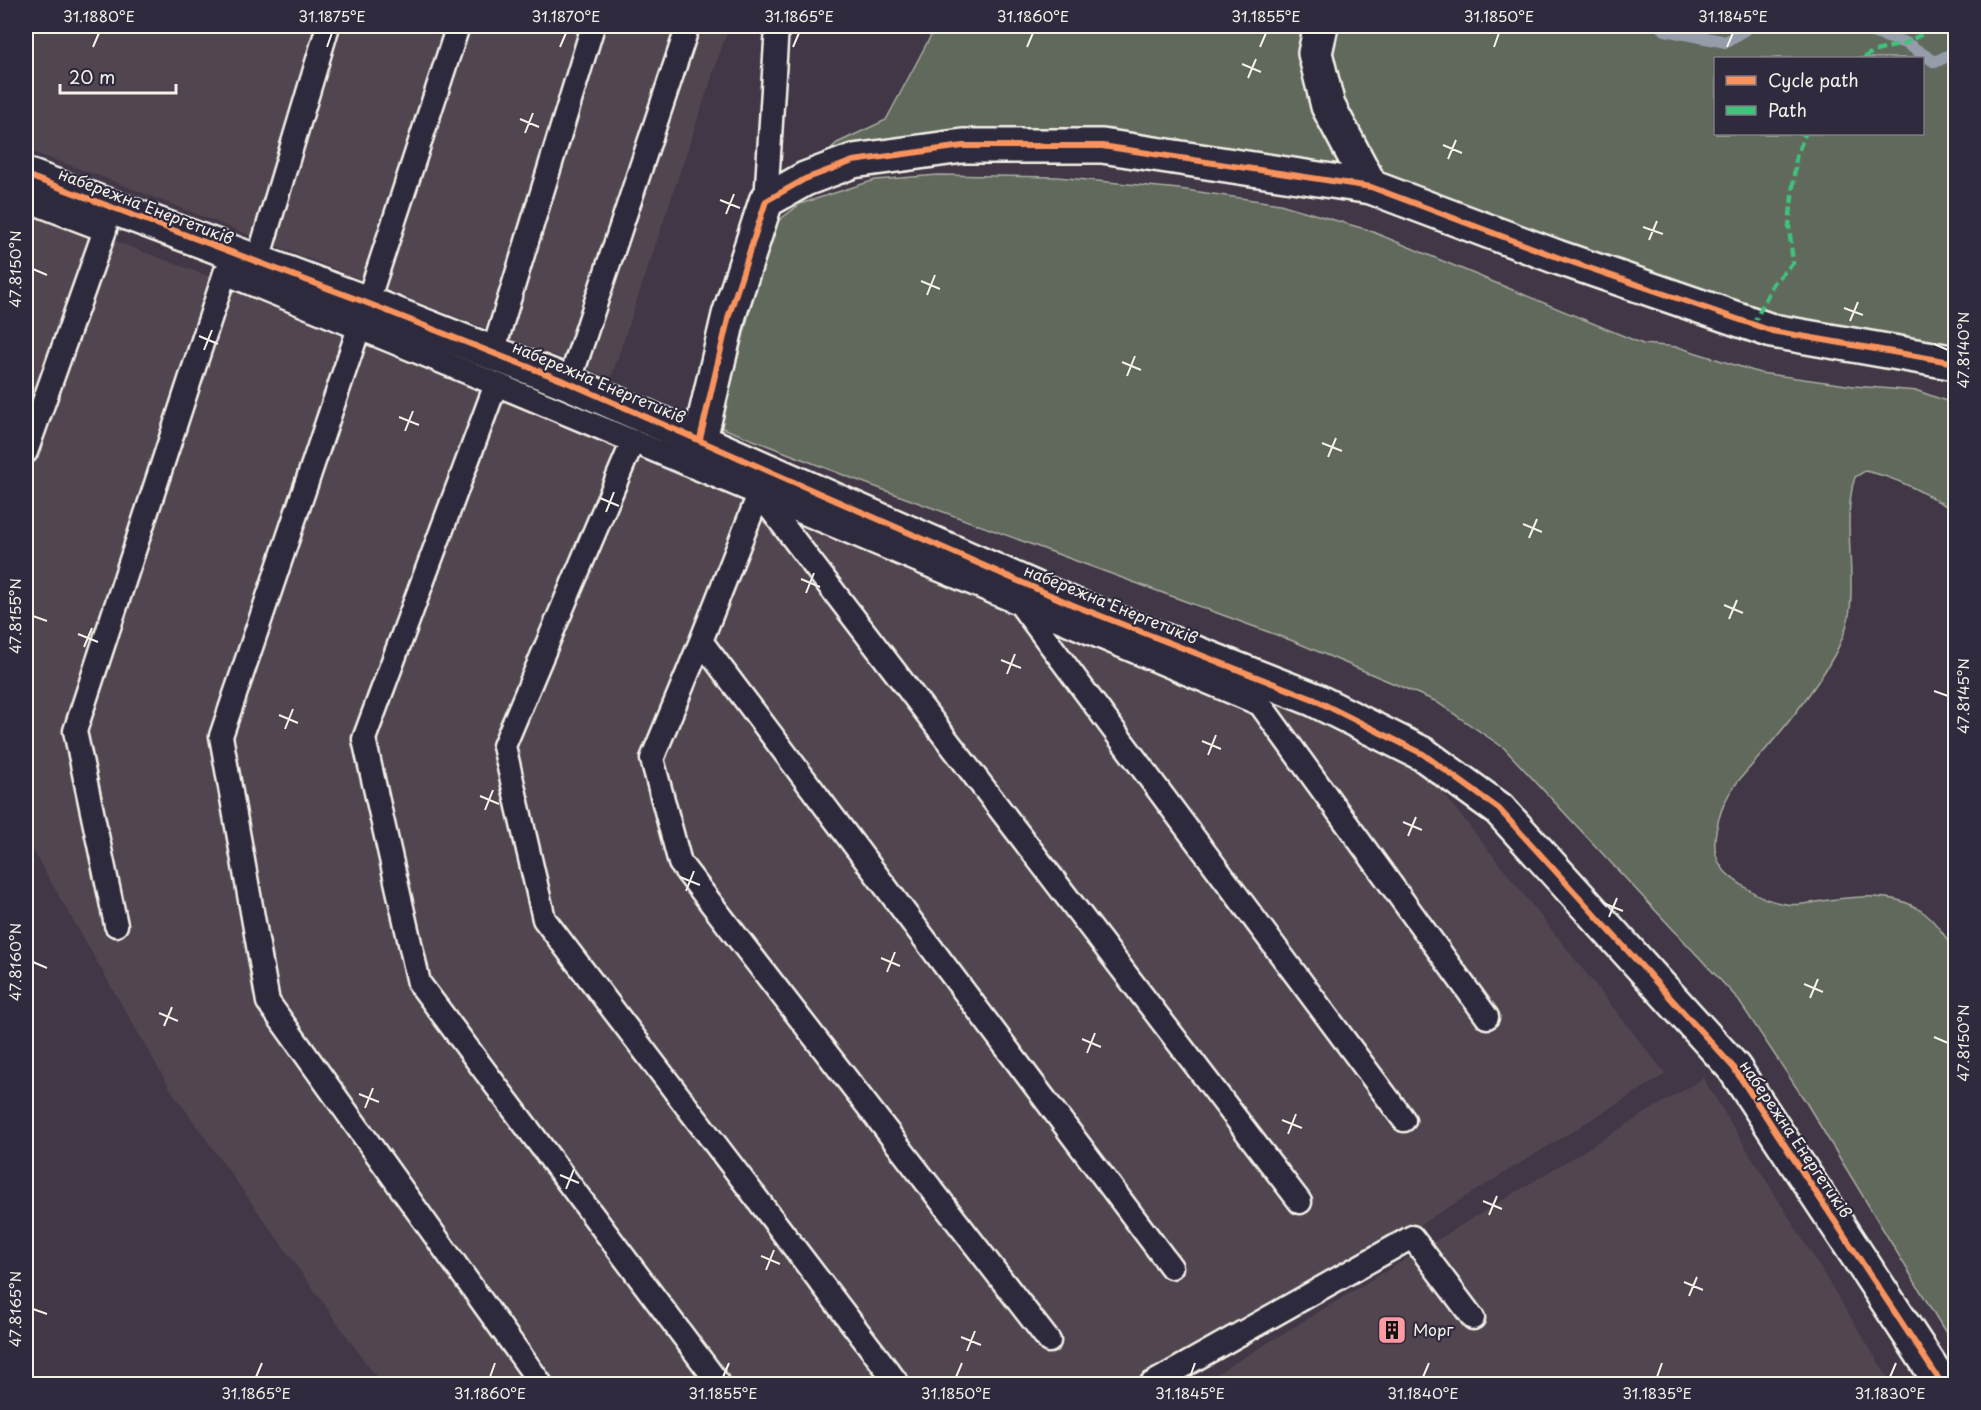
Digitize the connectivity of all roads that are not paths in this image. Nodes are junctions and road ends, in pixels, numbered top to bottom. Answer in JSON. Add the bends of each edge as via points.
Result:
{"nodes":[{"id":1,"x":328,"y":26,"type":"edge"},
{"id":2,"x":458,"y":26,"type":"edge"},
{"id":3,"x":593,"y":26,"type":"edge"},
{"id":4,"x":688,"y":26,"type":"edge"},
{"id":5,"x":777,"y":26,"type":"edge"},
{"id":6,"x":1322,"y":26,"type":"edge"},
{"id":7,"x":26,"y":175,"type":"edge"},
{"id":8,"x":1371,"y":187,"type":"junction"},
{"id":9,"x":26,"y":200,"type":"edge"},
{"id":10,"x":766,"y":201,"type":"junction"},
{"id":11,"x":257,"y":262,"type":"junction"},
{"id":12,"x":363,"y":315,"type":"junction"},
{"id":13,"x":1956,"y":363,"type":"edge"},
{"id":14,"x":494,"y":368,"type":"junction"},
{"id":15,"x":569,"y":383,"type":"junction"},
{"id":16,"x":700,"y":439,"type":"junction"},
{"id":17,"x":633,"y":441,"type":"junction"},
{"id":18,"x":26,"y":453,"type":"edge"},
{"id":19,"x":759,"y":494,"type":"junction"},
{"id":20,"x":1018,"y":603,"type":"junction"},
{"id":21,"x":701,"y":641,"type":"junction"},
{"id":22,"x":116,"y":925,"type":"dead end"},
{"id":23,"x":1487,"y":1017,"type":"dead end"},
{"id":24,"x":1404,"y":1120,"type":"dead end"},
{"id":25,"x":1300,"y":1202,"type":"dead end"},
{"id":26,"x":1171,"y":1267,"type":"dead end"},
{"id":27,"x":1473,"y":1318,"type":"dead end"},
{"id":28,"x":1049,"y":1341,"type":"dead end"},
{"id":29,"x":541,"y":1384,"type":"edge"},
{"id":30,"x":719,"y":1384,"type":"edge"},
{"id":31,"x":898,"y":1384,"type":"edge"},
{"id":32,"x":1151,"y":1384,"type":"edge"},
{"id":33,"x":1942,"y":1384,"type":"edge"}],
"edges":[{"from":1,"to":11,"type":"lane"},
{"from":2,"to":12,"type":"lane"},
{"from":3,"to":14,"type":"lane"},
{"from":4,"to":15,"type":"lane"},
{"from":5,"to":10,"type":"lane"},
{"from":6,"to":8,"type":"street","via":[[1315,53],[1328,106]]},
{"from":7,"to":11,"type":"street","name":"набережна Енергетиків"},
{"from":8,"to":10,"type":"street","via":[[1102,146],[963,146],[853,161],[806,179]]},
{"from":8,"to":13,"type":"street","via":[[1557,257],[1772,331]]},
{"from":9,"to":18,"type":"lane","via":[[105,230]]},
{"from":10,"to":16,"type":"street","via":[[729,315]]},
{"from":11,"to":12,"type":"street","name":"набережна Енергетиків"},
{"from":12,"to":14,"type":"street","name":"набережна Енергетиків"},
{"from":12,"to":22,"type":"lane","via":[[225,273],[75,731]]},
{"from":12,"to":29,"type":"lane","via":[[221,736],[268,1002]]},
{"from":14,"to":15,"type":"street","name":"набережна Енергетиків"},
{"from":14,"to":17,"type":"lane"},
{"from":14,"to":30,"type":"lane","via":[[364,739],[419,983]]},
{"from":15,"to":16,"type":"street","name":"набережна Енергетиків"},
{"from":16,"to":33,"type":"street","name":"набережна Енергетиків","via":[[1073,605],[1313,699],[1423,754],[1499,809],[1734,1068]]},
{"from":17,"to":19,"type":"lane"},
{"from":17,"to":31,"type":"lane","via":[[504,746],[544,919]]},
{"from":19,"to":20,"type":"lane"},
{"from":19,"to":21,"type":"lane"},
{"from":19,"to":25,"type":"lane"},
{"from":20,"to":23,"type":"lane","via":[[1260,704]]},
{"from":20,"to":24,"type":"lane"},
{"from":21,"to":26,"type":"lane"},
{"from":21,"to":28,"type":"lane","via":[[652,759],[680,863]]},
{"from":27,"to":32,"type":"lane","via":[[1412,1237]]}]}
